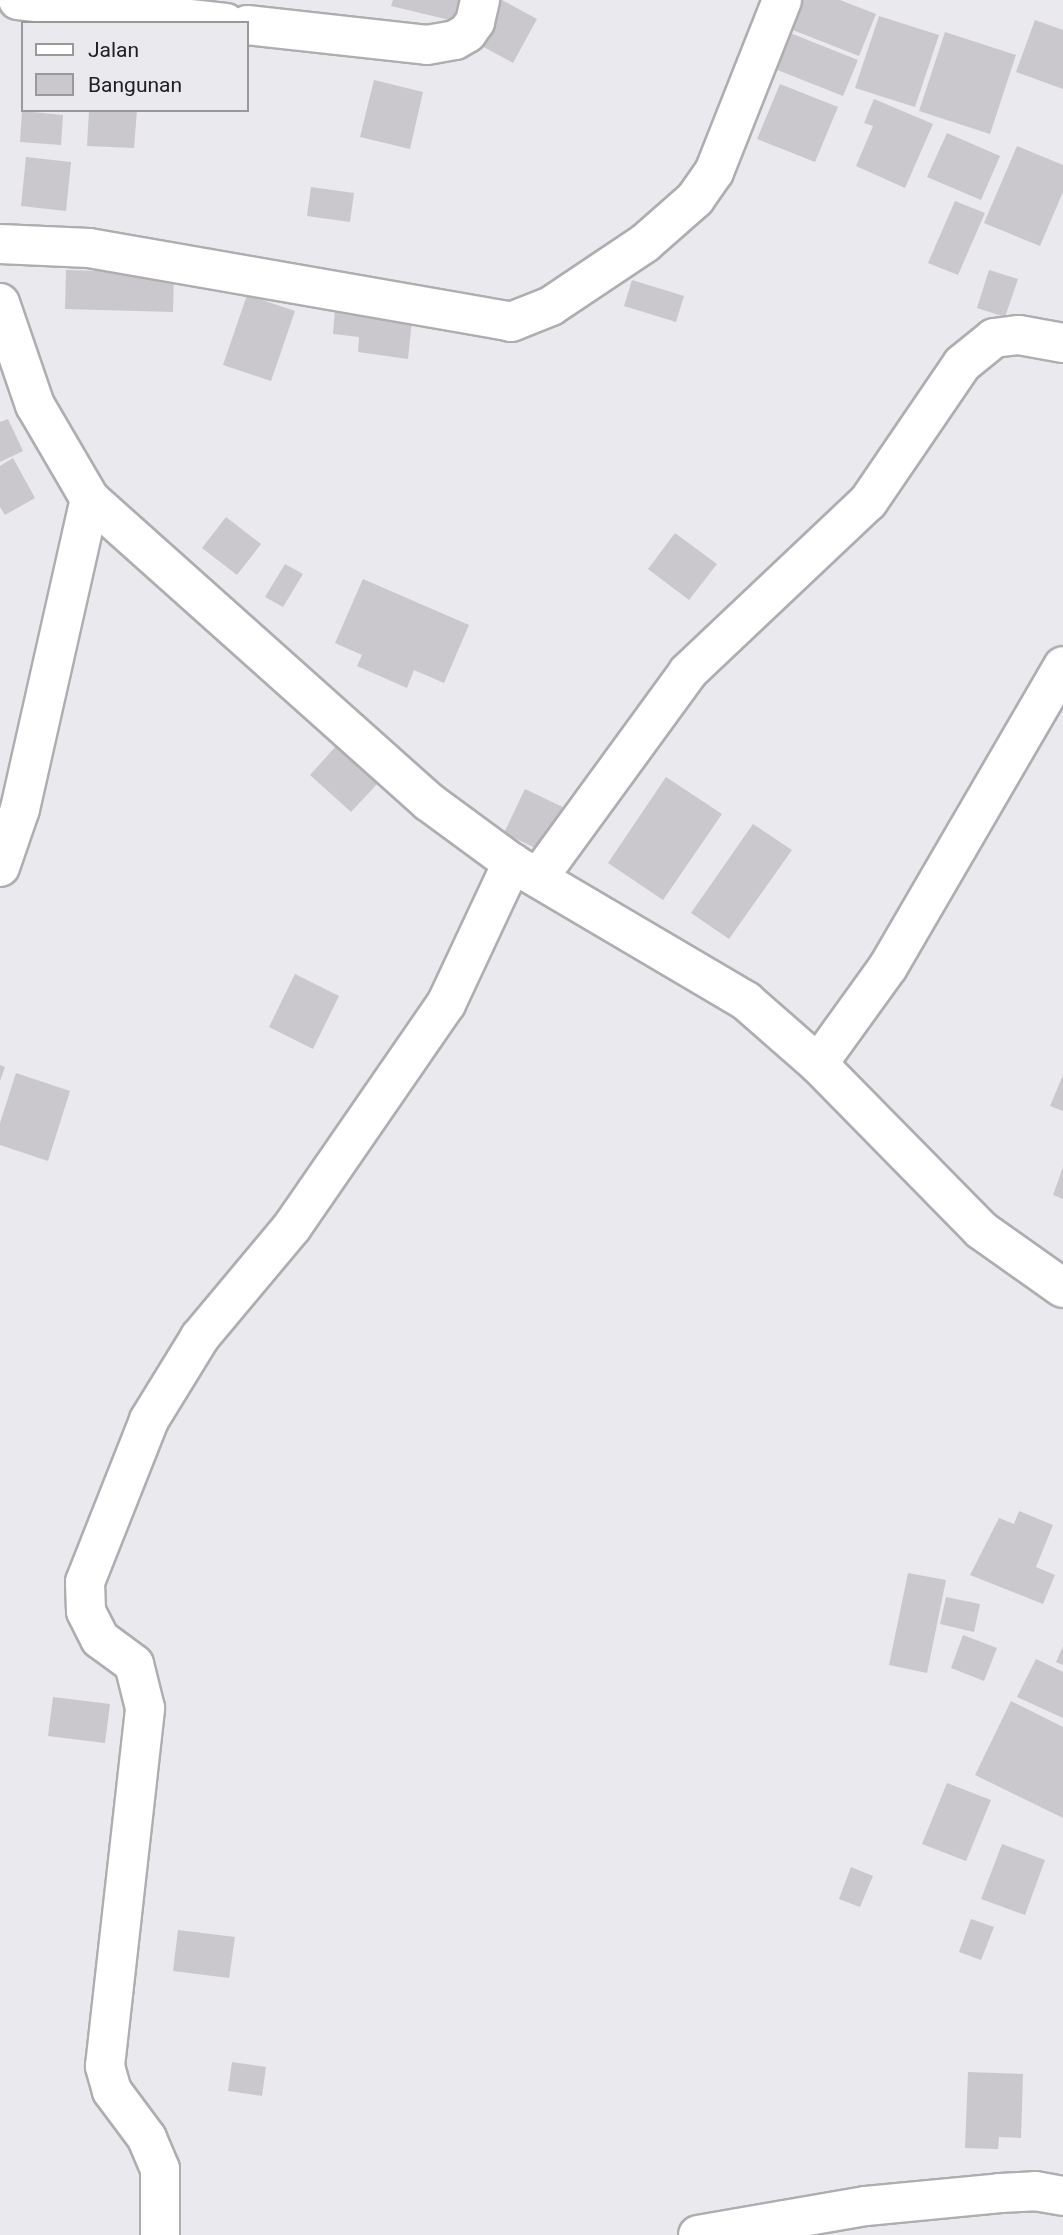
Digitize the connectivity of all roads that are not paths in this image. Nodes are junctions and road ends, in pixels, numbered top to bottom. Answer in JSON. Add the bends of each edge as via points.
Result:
{"nodes":[{"id":1,"x":18,"y":0,"type":"edge"},
{"id":2,"x":480,"y":0,"type":"edge"},
{"id":3,"x":782,"y":0,"type":"edge"},
{"id":4,"x":208,"y":21,"type":"edge"},
{"id":5,"x":248,"y":25,"type":"edge"},
{"id":6,"x":0,"y":244,"type":"edge"},
{"id":7,"x":0,"y":303,"type":"edge"},
{"id":8,"x":1063,"y":343,"type":"edge"},
{"id":9,"x":90,"y":499,"type":"junction"},
{"id":10,"x":1063,"y":666,"type":"edge"},
{"id":11,"x":0,"y":867,"type":"edge"},
{"id":12,"x":525,"y":871,"type":"junction"},
{"id":13,"x":818,"y":1063,"type":"junction"},
{"id":14,"x":1063,"y":1288,"type":"edge"},
{"id":15,"x":1063,"y":2196,"type":"edge"},
{"id":16,"x":160,"y":2235,"type":"edge"},
{"id":17,"x":698,"y":2235,"type":"edge"}],
"edges":[{"from":1,"to":4,"type":"street"},
{"from":2,"to":5,"type":"street","via":[[467,33],[427,45]]},
{"from":3,"to":6,"type":"street","via":[[714,172],[695,199],[645,243],[551,306],[511,322],[89,248]]},
{"from":7,"to":9,"type":"street","via":[[34,405]]},
{"from":8,"to":12,"type":"street","via":[[1019,335],[994,338],[962,363],[868,502],[688,672]]},
{"from":9,"to":11,"type":"street","via":[[20,809]]},
{"from":9,"to":12,"type":"street","via":[[429,802]]},
{"from":10,"to":13,"type":"street","via":[[888,967]]},
{"from":12,"to":13,"type":"street","via":[[746,1001]]},
{"from":12,"to":16,"type":"street","via":[[446,1004],[292,1227],[200,1337],[149,1420],[85,1582],[86,1611],[100,1639],[134,1664],[145,1707],[105,2066],[112,2091],[147,2138],[160,2169]]},
{"from":13,"to":14,"type":"street","via":[[981,1230]]},
{"from":15,"to":17,"type":"street","via":[[1035,2191],[866,2206]]}]}
